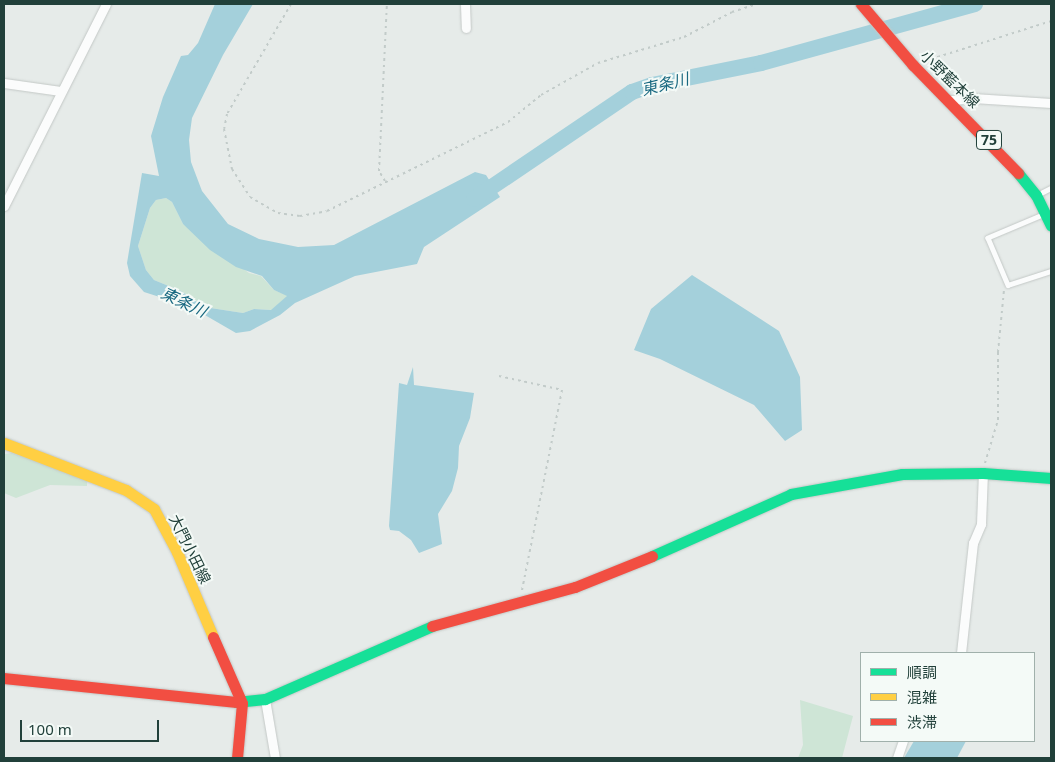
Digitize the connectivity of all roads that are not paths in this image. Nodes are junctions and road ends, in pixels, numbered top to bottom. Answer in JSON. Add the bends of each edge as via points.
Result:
{"nodes":[{"id":1,"x":106,"y":4,"type":"edge"},
{"id":2,"x":465,"y":4,"type":"edge"},
{"id":3,"x":861,"y":4,"type":"edge"},
{"id":4,"x":466,"y":28,"type":"dead end"},
{"id":5,"x":4,"y":83,"type":"edge"},
{"id":6,"x":60,"y":92,"type":"junction"},
{"id":7,"x":952,"y":100,"type":"junction"},
{"id":8,"x":1051,"y":103,"type":"edge"},
{"id":9,"x":1051,"y":188,"type":"edge"},
{"id":10,"x":1036,"y":195,"type":"junction"},
{"id":11,"x":4,"y":206,"type":"edge"},
{"id":12,"x":1045,"y":214,"type":"junction"},
{"id":13,"x":1051,"y":226,"type":"edge"},
{"id":14,"x":1051,"y":271,"type":"edge"},
{"id":15,"x":4,"y":443,"type":"edge"},
{"id":16,"x":983,"y":473,"type":"junction"},
{"id":17,"x":1051,"y":478,"type":"edge"},
{"id":18,"x":961,"y":652,"type":"edge"},
{"id":19,"x":4,"y":678,"type":"edge"},
{"id":20,"x":265,"y":699,"type":"junction"},
{"id":21,"x":242,"y":703,"type":"junction"},
{"id":22,"x":903,"y":742,"type":"edge"},
{"id":23,"x":237,"y":758,"type":"edge"},
{"id":24,"x":275,"y":758,"type":"edge"},
{"id":25,"x":897,"y":758,"type":"edge"}],
"edges":[{"from":1,"to":6,"type":"street"},
{"from":2,"to":4,"type":"street"},
{"from":3,"to":7,"type":"street","name":"小野藍本線","number":"75","via":[[914,65]]},
{"from":5,"to":6,"type":"street"},
{"from":6,"to":11,"type":"street"},
{"from":7,"to":8,"type":"street","via":[[974,98]]},
{"from":7,"to":10,"type":"street","name":"小野藍本線","number":"75"},
{"from":9,"to":10,"type":"lane"},
{"from":10,"to":12,"type":"street","name":"小野藍本線","number":"75"},
{"from":12,"to":13,"type":"street","name":"小野藍本線","number":"75"},
{"from":12,"to":14,"type":"lane","via":[[988,238],[1008,285]]},
{"from":15,"to":21,"type":"street","name":"大門小田線","via":[[126,490],[154,509],[177,552]]},
{"from":16,"to":17,"type":"street"},
{"from":16,"to":18,"type":"street","via":[[981,524],[973,544]]},
{"from":16,"to":20,"type":"street","via":[[902,474],[791,494],[626,568],[574,587],[446,620]]},
{"from":19,"to":21,"type":"street"},
{"from":20,"to":21,"type":"street"},
{"from":20,"to":24,"type":"street"},
{"from":21,"to":23,"type":"street","name":"大門小田線"},
{"from":22,"to":25,"type":"street"}]}
